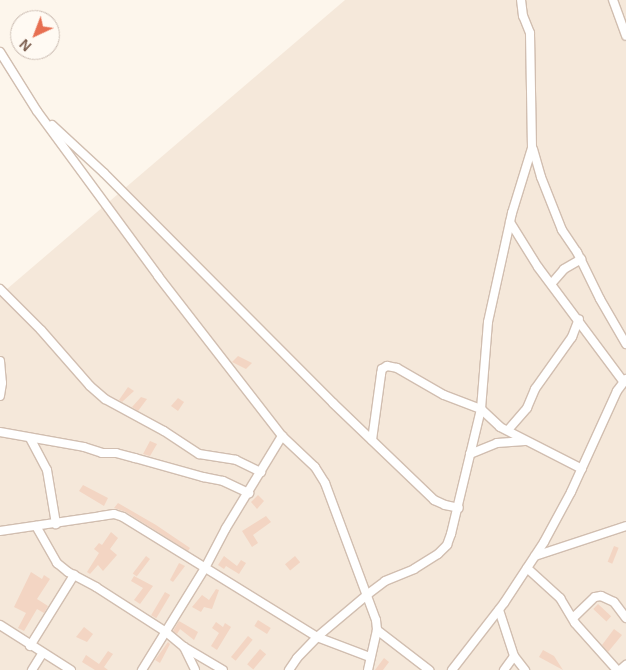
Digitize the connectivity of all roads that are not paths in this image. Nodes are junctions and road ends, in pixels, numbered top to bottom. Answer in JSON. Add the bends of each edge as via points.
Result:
{"nodes":[{"id":1,"x":522,"y":0,"type":"edge"},
{"id":2,"x":613,"y":0,"type":"edge"},
{"id":3,"x":626,"y":36,"type":"edge"},
{"id":4,"x":0,"y":52,"type":"edge"},
{"id":5,"x":38,"y":111,"type":"junction"},
{"id":6,"x":532,"y":148,"type":"junction"},
{"id":7,"x":510,"y":222,"type":"junction"},
{"id":8,"x":580,"y":259,"type":"junction"},
{"id":9,"x":552,"y":283,"type":"junction"},
{"id":10,"x":0,"y":289,"type":"edge"},
{"id":11,"x":579,"y":319,"type":"junction"},
{"id":12,"x":626,"y":344,"type":"edge"},
{"id":13,"x":0,"y":361,"type":"edge"},
{"id":14,"x":625,"y":380,"type":"edge"},
{"id":15,"x":0,"y":396,"type":"edge"},
{"id":16,"x":481,"y":409,"type":"junction"},
{"id":17,"x":508,"y":430,"type":"junction"},
{"id":18,"x":0,"y":432,"type":"edge"},
{"id":19,"x":282,"y":436,"type":"junction"},
{"id":20,"x":30,"y":438,"type":"junction"},
{"id":21,"x":372,"y":440,"type":"junction"},
{"id":22,"x":526,"y":441,"type":"junction"},
{"id":23,"x":470,"y":454,"type":"junction"},
{"id":24,"x":582,"y":469,"type":"junction"},
{"id":25,"x":261,"y":472,"type":"junction"},
{"id":26,"x":248,"y":493,"type":"junction"},
{"id":27,"x":459,"y":508,"type":"junction"},
{"id":28,"x":56,"y":524,"type":"junction"},
{"id":29,"x":36,"y":526,"type":"junction"},
{"id":30,"x":626,"y":526,"type":"edge"},
{"id":31,"x":0,"y":531,"type":"edge"},
{"id":32,"x":535,"y":556,"type":"junction"},
{"id":33,"x":205,"y":568,"type":"junction"},
{"id":34,"x":527,"y":568,"type":"junction"},
{"id":35,"x":74,"y":576,"type":"junction"},
{"id":36,"x":368,"y":594,"type":"junction"},
{"id":37,"x":498,"y":610,"type":"junction"},
{"id":38,"x":573,"y":618,"type":"junction"},
{"id":39,"x":626,"y":618,"type":"edge"},
{"id":40,"x":0,"y":625,"type":"edge"},
{"id":41,"x":377,"y":630,"type":"junction"},
{"id":42,"x":166,"y":632,"type":"junction"},
{"id":43,"x":317,"y":637,"type":"junction"},
{"id":44,"x":30,"y":646,"type":"junction"},
{"id":45,"x":184,"y":647,"type":"junction"},
{"id":46,"x":42,"y":654,"type":"junction"},
{"id":47,"x":514,"y":656,"type":"junction"},
{"id":48,"x":370,"y":657,"type":"junction"},
{"id":49,"x":57,"y":663,"type":"junction"},
{"id":50,"x":626,"y":665,"type":"edge"},
{"id":51,"x":32,"y":670,"type":"edge"},
{"id":52,"x":51,"y":670,"type":"edge"},
{"id":53,"x":71,"y":670,"type":"edge"},
{"id":54,"x":142,"y":670,"type":"edge"},
{"id":55,"x":195,"y":670,"type":"edge"},
{"id":56,"x":223,"y":670,"type":"edge"},
{"id":57,"x":289,"y":670,"type":"edge"},
{"id":58,"x":368,"y":670,"type":"edge"},
{"id":59,"x":429,"y":670,"type":"edge"},
{"id":60,"x":452,"y":670,"type":"edge"},
{"id":61,"x":504,"y":670,"type":"edge"},
{"id":62,"x":525,"y":670,"type":"edge"},
{"id":63,"x":619,"y":670,"type":"edge"}],
"edges":[{"from":1,"to":6,"type":"street","via":[[523,16],[530,33]]},
{"from":2,"to":3,"type":"street"},
{"from":4,"to":5,"type":"street"},
{"from":5,"to":19,"type":"street","via":[[114,217]]},
{"from":5,"to":21,"type":"street","via":[[104,172]]},
{"from":6,"to":7,"type":"street"},
{"from":6,"to":8,"type":"street","via":[[562,230]]},
{"from":7,"to":9,"type":"street","via":[[524,247]]},
{"from":7,"to":16,"type":"street","via":[[488,322]]},
{"from":8,"to":9,"type":"street","via":[[564,269]]},
{"from":8,"to":12,"type":"street"},
{"from":9,"to":11,"type":"street"},
{"from":10,"to":25,"type":"street","via":[[105,399],[199,454],[236,460]]},
{"from":11,"to":14,"type":"street"},
{"from":11,"to":17,"type":"street","via":[[572,337],[535,389],[527,408]]},
{"from":13,"to":15,"type":"street"},
{"from":14,"to":24,"type":"street"},
{"from":16,"to":17,"type":"street","via":[[500,427]]},
{"from":16,"to":21,"type":"street","via":[[444,395],[397,368],[387,366],[382,369]]},
{"from":16,"to":23,"type":"street"},
{"from":17,"to":22,"type":"street"},
{"from":18,"to":20,"type":"street"},
{"from":19,"to":25,"type":"street"},
{"from":19,"to":36,"type":"street","via":[[315,467],[325,482]]},
{"from":20,"to":26,"type":"street","via":[[144,460],[223,481]]},
{"from":20,"to":28,"type":"street","via":[[47,470]]},
{"from":21,"to":27,"type":"street","via":[[434,500]]},
{"from":22,"to":23,"type":"street","via":[[497,443]]},
{"from":22,"to":24,"type":"street"},
{"from":23,"to":27,"type":"street"},
{"from":24,"to":32,"type":"street"},
{"from":25,"to":26,"type":"street"},
{"from":26,"to":33,"type":"street"},
{"from":27,"to":36,"type":"street","via":[[447,545],[438,554],[385,581]]},
{"from":28,"to":29,"type":"street"},
{"from":28,"to":33,"type":"street","via":[[114,514]]},
{"from":29,"to":31,"type":"street"},
{"from":29,"to":35,"type":"street","via":[[57,562]]},
{"from":30,"to":32,"type":"street"},
{"from":32,"to":34,"type":"street"},
{"from":33,"to":42,"type":"street"},
{"from":33,"to":43,"type":"street"},
{"from":34,"to":37,"type":"street"},
{"from":34,"to":38,"type":"street","via":[[560,598]]},
{"from":35,"to":42,"type":"street"},
{"from":35,"to":44,"type":"street"},
{"from":36,"to":41,"type":"street"},
{"from":36,"to":43,"type":"street"},
{"from":37,"to":47,"type":"street"},
{"from":37,"to":60,"type":"street"},
{"from":38,"to":39,"type":"street","via":[[595,597],[601,596],[614,602]]},
{"from":38,"to":63,"type":"street"},
{"from":40,"to":44,"type":"street"},
{"from":41,"to":48,"type":"street"},
{"from":41,"to":59,"type":"street"},
{"from":42,"to":45,"type":"street"},
{"from":42,"to":54,"type":"street"},
{"from":43,"to":48,"type":"street"},
{"from":43,"to":57,"type":"street"},
{"from":44,"to":46,"type":"street"},
{"from":45,"to":55,"type":"street"},
{"from":45,"to":56,"type":"street"},
{"from":46,"to":49,"type":"street"},
{"from":46,"to":51,"type":"street"},
{"from":47,"to":61,"type":"street"},
{"from":47,"to":62,"type":"street"},
{"from":48,"to":58,"type":"street"},
{"from":49,"to":52,"type":"street"},
{"from":49,"to":53,"type":"street"},
{"from":50,"to":63,"type":"street"}]}
